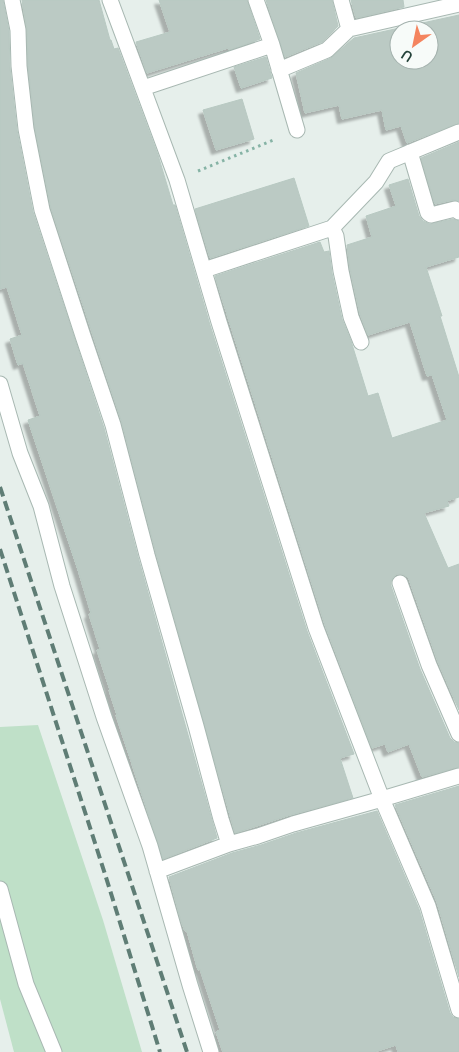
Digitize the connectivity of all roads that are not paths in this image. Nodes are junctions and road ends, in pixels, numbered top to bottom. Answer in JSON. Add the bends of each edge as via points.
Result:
{"nodes":[{"id":1,"x":12,"y":0,"type":"edge"},
{"id":2,"x":110,"y":0,"type":"edge"},
{"id":3,"x":256,"y":0,"type":"edge"},
{"id":4,"x":341,"y":0,"type":"edge"},
{"id":5,"x":459,"y":4,"type":"edge"},
{"id":6,"x":349,"y":29,"type":"junction"},
{"id":7,"x":272,"y":45,"type":"junction"},
{"id":8,"x":279,"y":70,"type":"junction"},
{"id":9,"x":143,"y":88,"type":"junction"},
{"id":10,"x":297,"y":130,"type":"road end"},
{"id":11,"x":459,"y":132,"type":"edge"},
{"id":12,"x":410,"y":152,"type":"junction"},
{"id":13,"x":459,"y":212,"type":"edge"},
{"id":14,"x":332,"y":228,"type":"junction"},
{"id":15,"x":204,"y":270,"type":"junction"},
{"id":16,"x":361,"y":342,"type":"dead end"},
{"id":17,"x":0,"y":384,"type":"edge"},
{"id":18,"x":400,"y":582,"type":"dead end"},
{"id":19,"x":459,"y":734,"type":"edge"},
{"id":20,"x":459,"y":776,"type":"edge"},
{"id":21,"x":382,"y":799,"type":"junction"},
{"id":22,"x":229,"y":844,"type":"junction"},
{"id":23,"x":157,"y":871,"type":"junction"},
{"id":24,"x":0,"y":889,"type":"edge"},
{"id":25,"x":459,"y":1010,"type":"edge"},
{"id":26,"x":54,"y":1052,"type":"edge"},
{"id":27,"x":211,"y":1052,"type":"edge"}],
"edges":[{"from":1,"to":22,"type":"street","via":[[20,44],[19,66],[26,129],[42,210],[113,425]]},
{"from":2,"to":9,"type":"street"},
{"from":3,"to":7,"type":"street"},
{"from":4,"to":6,"type":"street"},
{"from":5,"to":6,"type":"street"},
{"from":6,"to":8,"type":"street","via":[[327,50]]},
{"from":7,"to":8,"type":"street"},
{"from":7,"to":9,"type":"street"},
{"from":8,"to":10,"type":"street"},
{"from":9,"to":15,"type":"street","via":[[177,180]]},
{"from":11,"to":12,"type":"street"},
{"from":12,"to":13,"type":"street","via":[[428,213],[455,209]]},
{"from":12,"to":14,"type":"street","via":[[389,161],[376,182]]},
{"from":14,"to":15,"type":"street"},
{"from":14,"to":16,"type":"street","via":[[352,317]]},
{"from":15,"to":21,"type":"street","via":[[316,628]]},
{"from":17,"to":23,"type":"street","via":[[20,453],[41,506],[62,586],[101,708]]},
{"from":18,"to":19,"type":"street","via":[[429,665]]},
{"from":20,"to":21,"type":"street"},
{"from":21,"to":22,"type":"street"},
{"from":21,"to":25,"type":"street","via":[[428,906]]},
{"from":22,"to":23,"type":"street"},
{"from":23,"to":27,"type":"street"},
{"from":24,"to":26,"type":"street","via":[[26,984]]}]}
